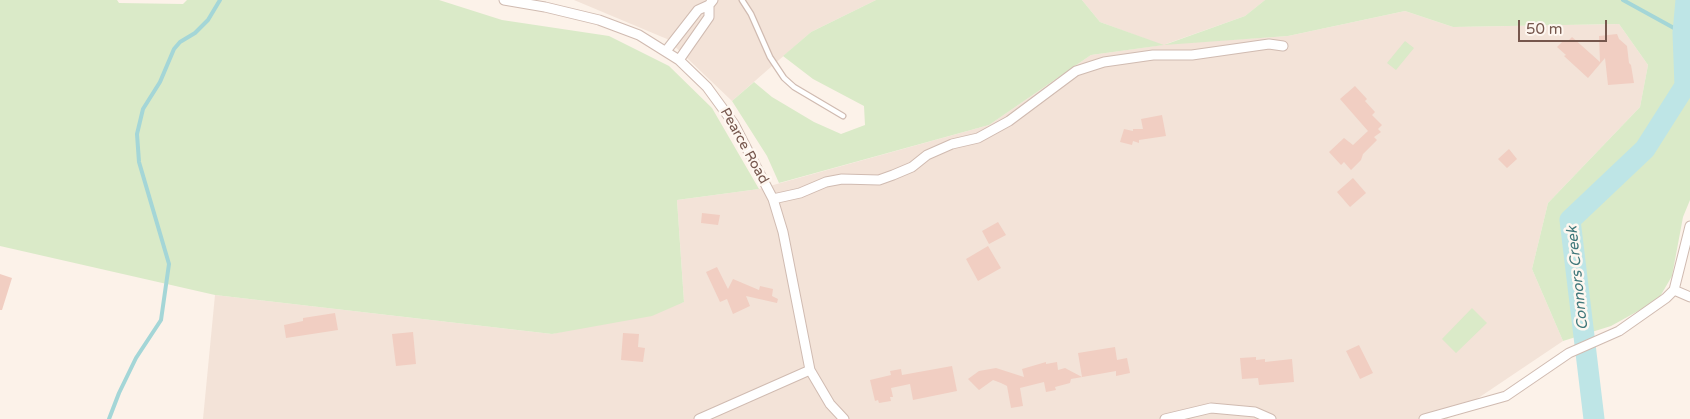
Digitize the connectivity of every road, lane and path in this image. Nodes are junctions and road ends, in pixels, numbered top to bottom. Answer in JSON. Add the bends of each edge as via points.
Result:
{"nodes":[{"id":1,"x":504,"y":0,"type":"edge"},
{"id":2,"x":742,"y":0,"type":"edge"},
{"id":3,"x":711,"y":3,"type":"edge"},
{"id":4,"x":690,"y":20,"type":"junction"},
{"id":5,"x":701,"y":28,"type":"junction"},
{"id":6,"x":1284,"y":46,"type":"dead end"},
{"id":7,"x":666,"y":51,"type":"junction"},
{"id":8,"x":679,"y":60,"type":"junction"},
{"id":9,"x":843,"y":116,"type":"dead end"},
{"id":10,"x":773,"y":199,"type":"junction"},
{"id":11,"x":1690,"y":226,"type":"edge"},
{"id":12,"x":1674,"y":290,"type":"junction"},
{"id":13,"x":1690,"y":298,"type":"edge"},
{"id":14,"x":810,"y":370,"type":"junction"},
{"id":15,"x":699,"y":419,"type":"edge"},
{"id":16,"x":844,"y":419,"type":"edge"},
{"id":17,"x":1165,"y":419,"type":"edge"},
{"id":18,"x":1271,"y":419,"type":"edge"},
{"id":19,"x":1424,"y":419,"type":"edge"}],
"edges":[{"from":1,"to":7,"type":"street","name":"Pearce Road","via":[[599,20],[639,35]]},
{"from":2,"to":9,"type":"lane","via":[[784,78]]},
{"from":3,"to":4,"type":"street","via":[[698,10]]},
{"from":3,"to":5,"type":"street","via":[[708,18]]},
{"from":4,"to":5,"type":"lane"},
{"from":4,"to":7,"type":"street"},
{"from":5,"to":8,"type":"street"},
{"from":6,"to":10,"type":"street","via":[[1269,44],[1104,62],[1076,71],[1009,121],[978,138],[952,144],[900,172],[879,180],[826,182],[800,193]]},
{"from":7,"to":8,"type":"street","name":"Pearce Road"},
{"from":8,"to":10,"type":"street","name":"Pearce Road","via":[[720,103]]},
{"from":10,"to":14,"type":"street","name":"Pearce Road","via":[[783,232]]},
{"from":11,"to":12,"type":"street"},
{"from":12,"to":13,"type":"street"},
{"from":12,"to":19,"type":"street","via":[[1620,331],[1569,353],[1506,396]]},
{"from":14,"to":15,"type":"street"},
{"from":14,"to":16,"type":"street","name":"Pearce Road","via":[[830,404]]},
{"from":17,"to":18,"type":"street","via":[[1211,408],[1255,412]]}]}
